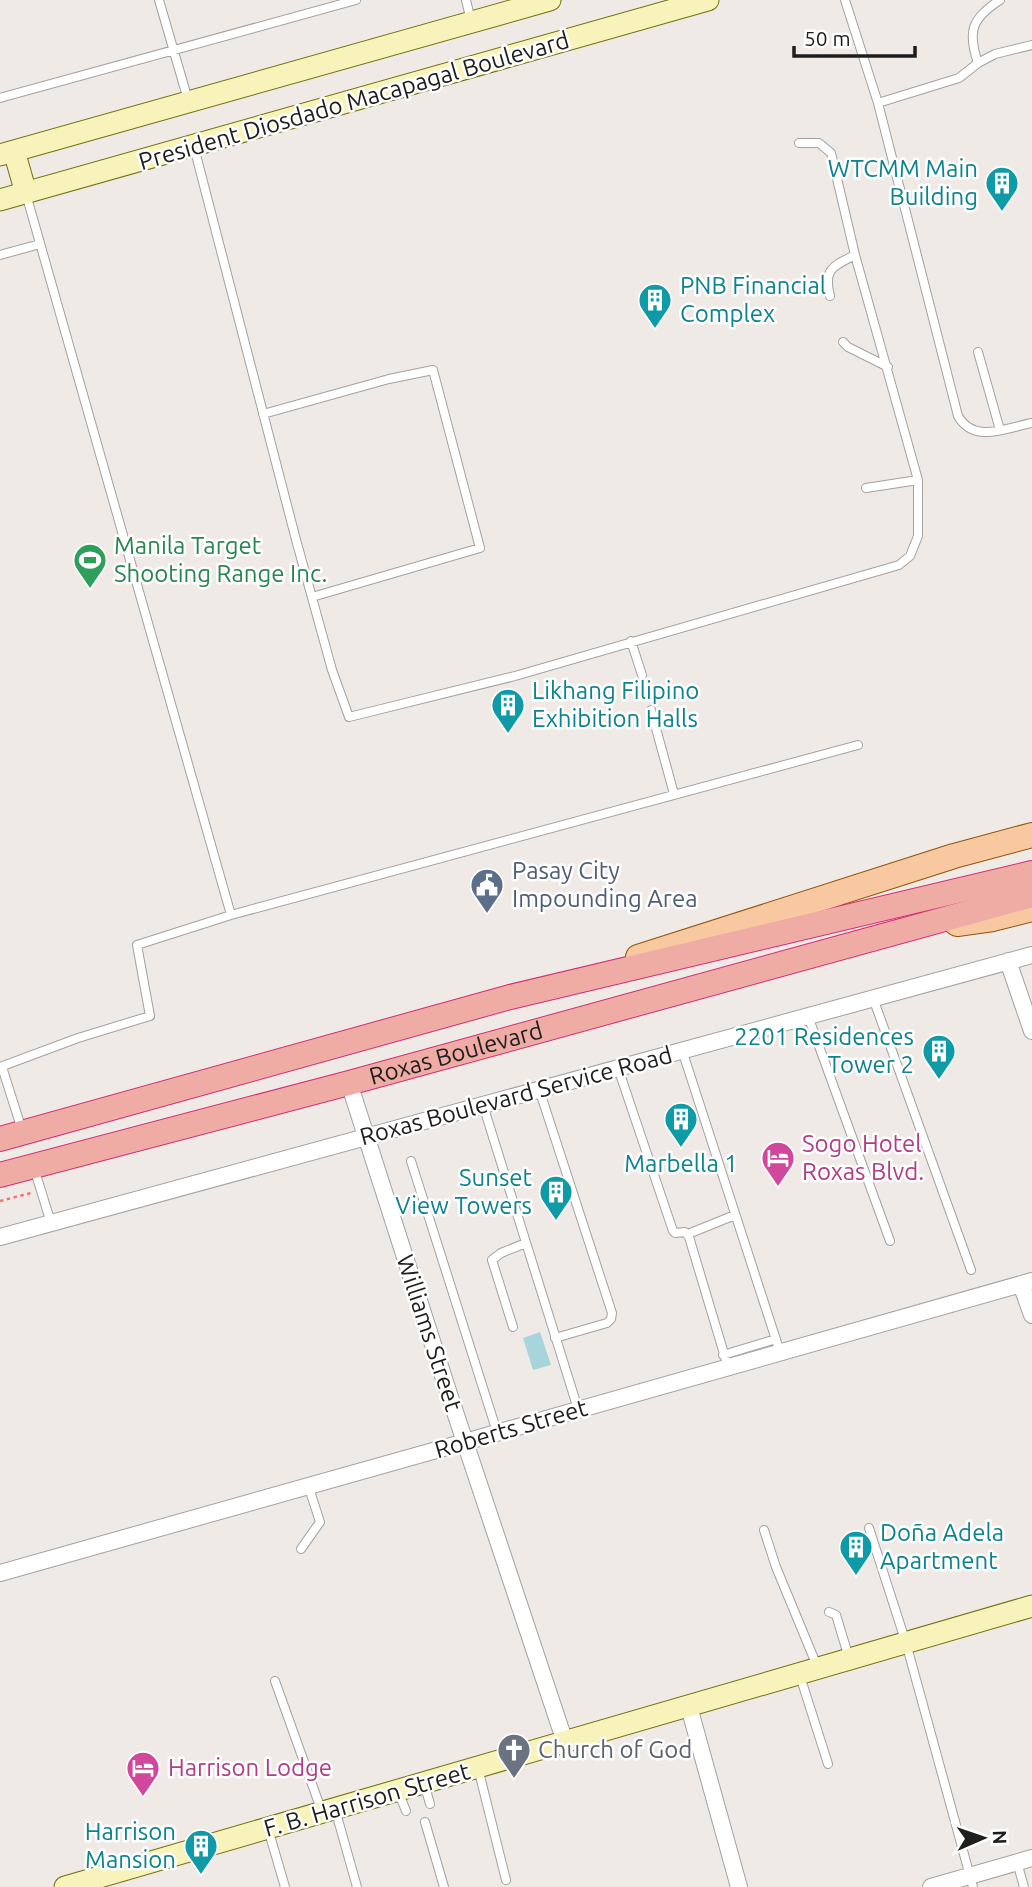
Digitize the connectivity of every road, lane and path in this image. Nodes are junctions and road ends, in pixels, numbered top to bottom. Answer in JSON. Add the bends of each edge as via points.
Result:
{"nodes":[{"id":1,"x":159,"y":0,"type":"edge"},
{"id":2,"x":356,"y":0,"type":"edge"},
{"id":3,"x":466,"y":0,"type":"edge"},
{"id":4,"x":550,"y":0,"type":"edge"},
{"id":5,"x":708,"y":0,"type":"edge"},
{"id":6,"x":845,"y":0,"type":"edge"},
{"id":7,"x":1000,"y":0,"type":"edge"},
{"id":8,"x":471,"y":22,"type":"junction"},
{"id":9,"x":1032,"y":45,"type":"edge"},
{"id":10,"x":173,"y":50,"type":"junction"},
{"id":11,"x":978,"y":63,"type":"junction"},
{"id":12,"x":0,"y":98,"type":"edge"},
{"id":13,"x":188,"y":100,"type":"junction"},
{"id":14,"x":878,"y":103,"type":"junction"},
{"id":15,"x":799,"y":143,"type":"dead end"},
{"id":16,"x":194,"y":147,"type":"junction"},
{"id":17,"x":7,"y":153,"type":"edge"},
{"id":18,"x":26,"y":193,"type":"junction"},
{"id":19,"x":0,"y":200,"type":"edge"},
{"id":20,"x":40,"y":244,"type":"junction"},
{"id":21,"x":0,"y":255,"type":"edge"},
{"id":22,"x":855,"y":255,"type":"junction"},
{"id":23,"x":830,"y":296,"type":"dead end"},
{"id":24,"x":843,"y":342,"type":"dead end"},
{"id":25,"x":978,"y":352,"type":"dead end"},
{"id":26,"x":888,"y":367,"type":"junction"},
{"id":27,"x":263,"y":414,"type":"junction"},
{"id":28,"x":1032,"y":423,"type":"edge"},
{"id":29,"x":1000,"y":430,"type":"junction"},
{"id":30,"x":918,"y":480,"type":"junction"},
{"id":31,"x":866,"y":488,"type":"dead end"},
{"id":32,"x":312,"y":597,"type":"junction"},
{"id":33,"x":631,"y":641,"type":"junction"},
{"id":34,"x":642,"y":676,"type":"dead end"},
{"id":35,"x":651,"y":710,"type":"dead end"},
{"id":36,"x":858,"y":745,"type":"dead end"},
{"id":37,"x":674,"y":794,"type":"junction"},
{"id":38,"x":1032,"y":835,"type":"edge"},
{"id":39,"x":1032,"y":873,"type":"edge"},
{"id":40,"x":1032,"y":895,"type":"edge"},
{"id":41,"x":1032,"y":909,"type":"edge"},
{"id":42,"x":231,"y":915,"type":"junction"},
{"id":43,"x":912,"y":929,"type":"junction"},
{"id":44,"x":1032,"y":955,"type":"edge"},
{"id":45,"x":1008,"y":961,"type":"junction"},
{"id":46,"x":510,"y":997,"type":"junction"},
{"id":47,"x":873,"y":998,"type":"junction"},
{"id":48,"x":808,"y":1016,"type":"junction"},
{"id":49,"x":1032,"y":1031,"type":"edge"},
{"id":50,"x":682,"y":1050,"type":"junction"},
{"id":51,"x":1,"y":1067,"type":"edge"},
{"id":52,"x":618,"y":1068,"type":"junction"},
{"id":53,"x":349,"y":1083,"type":"junction"},
{"id":54,"x":539,"y":1089,"type":"junction"},
{"id":55,"x":483,"y":1105,"type":"junction"},
{"id":56,"x":12,"y":1136,"type":"edge"},
{"id":57,"x":365,"y":1137,"type":"junction"},
{"id":58,"x":411,"y":1161,"type":"dead end"},
{"id":59,"x":34,"y":1166,"type":"junction"},
{"id":60,"x":0,"y":1175,"type":"edge"},
{"id":61,"x":41,"y":1190,"type":"junction"},
{"id":62,"x":0,"y":1201,"type":"edge"},
{"id":63,"x":735,"y":1215,"type":"junction"},
{"id":64,"x":51,"y":1223,"type":"junction"},
{"id":65,"x":688,"y":1234,"type":"junction"},
{"id":66,"x":0,"y":1237,"type":"edge"},
{"id":67,"x":890,"y":1241,"type":"dead end"},
{"id":68,"x":526,"y":1243,"type":"junction"},
{"id":69,"x":971,"y":1270,"type":"dead end"},
{"id":70,"x":1027,"y":1283,"type":"edge"},
{"id":71,"x":1032,"y":1315,"type":"edge"},
{"id":72,"x":513,"y":1327,"type":"dead end"},
{"id":73,"x":555,"y":1338,"type":"junction"},
{"id":74,"x":778,"y":1346,"type":"junction"},
{"id":75,"x":725,"y":1361,"type":"junction"},
{"id":76,"x":578,"y":1409,"type":"junction"},
{"id":77,"x":497,"y":1432,"type":"junction"},
{"id":78,"x":464,"y":1441,"type":"junction"},
{"id":79,"x":309,"y":1488,"type":"junction"},
{"id":80,"x":869,"y":1528,"type":"dead end"},
{"id":81,"x":764,"y":1530,"type":"dead end"},
{"id":82,"x":301,"y":1549,"type":"dead end"},
{"id":83,"x":0,"y":1573,"type":"edge"},
{"id":84,"x":1031,"y":1610,"type":"edge"},
{"id":85,"x":829,"y":1612,"type":"dead end"},
{"id":86,"x":906,"y":1643,"type":"junction"},
{"id":87,"x":849,"y":1659,"type":"junction"},
{"id":88,"x":808,"y":1672,"type":"junction"},
{"id":89,"x":275,"y":1681,"type":"dead end"},
{"id":90,"x":689,"y":1707,"type":"junction"},
{"id":91,"x":565,"y":1742,"type":"junction"},
{"id":92,"x":828,"y":1763,"type":"dead end"},
{"id":93,"x":478,"y":1768,"type":"junction"},
{"id":94,"x":424,"y":1783,"type":"junction"},
{"id":95,"x":398,"y":1791,"type":"junction"},
{"id":96,"x":430,"y":1804,"type":"dead end"},
{"id":97,"x":329,"y":1810,"type":"junction"},
{"id":98,"x":406,"y":1811,"type":"dead end"},
{"id":99,"x":425,"y":1822,"type":"dead end"},
{"id":100,"x":268,"y":1828,"type":"junction"},
{"id":101,"x":1024,"y":1860,"type":"edge"},
{"id":102,"x":506,"y":1880,"type":"dead end"},
{"id":103,"x":971,"y":1882,"type":"edge"},
{"id":104,"x":65,"y":1887,"type":"edge"},
{"id":105,"x":285,"y":1887,"type":"edge"},
{"id":106,"x":357,"y":1887,"type":"edge"},
{"id":107,"x":444,"y":1887,"type":"edge"},
{"id":108,"x":740,"y":1887,"type":"edge"},
{"id":109,"x":931,"y":1887,"type":"edge"},
{"id":110,"x":1024,"y":1887,"type":"edge"}],
"edges":[{"from":1,"to":10,"type":"lane"},
{"from":2,"to":10,"type":"lane"},
{"from":3,"to":8,"type":"lane"},
{"from":4,"to":8,"type":"main road","name":"President Diosdado Macapagal Boulevard"},
{"from":5,"to":16,"type":"main road","name":"President Diosdado Macapagal Boulevard"},
{"from":6,"to":14,"type":"lane"},
{"from":7,"to":11,"type":"lane","via":[[975,23],[972,46]]},
{"from":8,"to":13,"type":"main road","name":"President Diosdado Macapagal Boulevard"},
{"from":9,"to":11,"type":"lane"},
{"from":10,"to":12,"type":"lane"},
{"from":10,"to":13,"type":"lane"},
{"from":11,"to":14,"type":"lane","via":[[959,78]]},
{"from":13,"to":17,"type":"main road","name":"President Diosdado Macapagal Boulevard"},
{"from":14,"to":29,"type":"lane","via":[[958,416],[976,433]]},
{"from":15,"to":22,"type":"lane","via":[[819,143],[831,153]]},
{"from":16,"to":18,"type":"main road","name":"President Diosdado Macapagal Boulevard"},
{"from":16,"to":27,"type":"lane"},
{"from":17,"to":18,"type":"main road"},
{"from":18,"to":19,"type":"main road","name":"President Diosdado Macapagal Boulevard"},
{"from":18,"to":20,"type":"lane"},
{"from":20,"to":21,"type":"lane"},
{"from":20,"to":42,"type":"lane"},
{"from":22,"to":23,"type":"lane","via":[[834,265],[827,283]]},
{"from":22,"to":26,"type":"lane"},
{"from":24,"to":26,"type":"lane"},
{"from":25,"to":29,"type":"lane"},
{"from":26,"to":30,"type":"lane"},
{"from":27,"to":32,"type":"lane"},
{"from":27,"to":32,"type":"lane","via":[[433,370],[480,548]]},
{"from":28,"to":29,"type":"lane"},
{"from":30,"to":31,"type":"lane"},
{"from":30,"to":33,"type":"lane","via":[[918,536],[910,556],[899,565]]},
{"from":32,"to":33,"type":"lane","via":[[349,717],[515,676]]},
{"from":33,"to":34,"type":"lane"},
{"from":35,"to":37,"type":"lane"},
{"from":36,"to":37,"type":"lane"},
{"from":37,"to":42,"type":"lane"},
{"from":38,"to":46,"type":"main road","name":"Roxas Boulevard"},
{"from":39,"to":46,"type":"highway","name":"Roxas Boulevard"},
{"from":40,"to":43,"type":"highway","name":"Roxas Boulevard"},
{"from":41,"to":43,"type":"main road","name":"Roxas Boulevard"},
{"from":42,"to":51,"type":"lane","via":[[137,945],[150,1016]]},
{"from":43,"to":53,"type":"highway","name":"Roxas Boulevard"},
{"from":44,"to":45,"type":"street","name":"Roxas Boulevard Service Road"},
{"from":45,"to":47,"type":"street","name":"Roxas Boulevard Service Road"},
{"from":45,"to":49,"type":"street"},
{"from":46,"to":56,"type":"highway","name":"Roxas Boulevard"},
{"from":47,"to":48,"type":"street","name":"Roxas Boulevard Service Road"},
{"from":47,"to":69,"type":"lane"},
{"from":48,"to":50,"type":"street","name":"Roxas Boulevard Service Road"},
{"from":48,"to":67,"type":"lane"},
{"from":50,"to":52,"type":"street","name":"Roxas Boulevard Service Road"},
{"from":50,"to":63,"type":"lane"},
{"from":51,"to":56,"type":"lane"},
{"from":52,"to":54,"type":"street","name":"Roxas Boulevard Service Road"},
{"from":52,"to":65,"type":"lane","via":[[673,1231]]},
{"from":53,"to":57,"type":"street","name":"Williams Street"},
{"from":53,"to":59,"type":"highway","name":"Roxas Boulevard"},
{"from":54,"to":55,"type":"street","name":"Roxas Boulevard Service Road"},
{"from":54,"to":73,"type":"lane","via":[[612,1314],[607,1323]]},
{"from":55,"to":57,"type":"street","name":"Roxas Boulevard Service Road"},
{"from":55,"to":68,"type":"lane"},
{"from":57,"to":64,"type":"street","name":"Roxas Boulevard Service Road"},
{"from":57,"to":78,"type":"street","name":"Williams Street"},
{"from":58,"to":77,"type":"lane"},
{"from":59,"to":60,"type":"highway","name":"Roxas Boulevard"},
{"from":59,"to":61,"type":"lane"},
{"from":61,"to":62,"type":"path"},
{"from":61,"to":64,"type":"lane"},
{"from":63,"to":65,"type":"lane"},
{"from":63,"to":74,"type":"lane"},
{"from":64,"to":66,"type":"street","name":"Roxas Boulevard Service Road"},
{"from":65,"to":75,"type":"lane"},
{"from":68,"to":72,"type":"lane","via":[[492,1260]]},
{"from":68,"to":73,"type":"lane"},
{"from":70,"to":71,"type":"street","name":"Roberts Street"},
{"from":70,"to":74,"type":"street","name":"Roberts Street"},
{"from":73,"to":76,"type":"lane"},
{"from":74,"to":75,"type":"street","name":"Roberts Street"},
{"from":75,"to":76,"type":"street","name":"Roberts Street"},
{"from":76,"to":77,"type":"street","name":"Roberts Street"},
{"from":77,"to":78,"type":"street","name":"Roberts Street"},
{"from":78,"to":79,"type":"street","name":"Roberts Street"},
{"from":78,"to":91,"type":"street","name":"Williams Street"},
{"from":79,"to":82,"type":"lane","via":[[320,1522]]},
{"from":79,"to":83,"type":"street","name":"Roberts Street"},
{"from":80,"to":86,"type":"lane"},
{"from":81,"to":88,"type":"lane","via":[[776,1567],[805,1621]]},
{"from":84,"to":86,"type":"main road","name":"F. B. Harrison Street"},
{"from":85,"to":87,"type":"lane","via":[[836,1615]]},
{"from":86,"to":87,"type":"main road","name":"F. B. Harrison Street"},
{"from":86,"to":103,"type":"lane"},
{"from":87,"to":88,"type":"main road","name":"F. B. Harrison Street"},
{"from":88,"to":90,"type":"main road","name":"F. B. Harrison Street"},
{"from":88,"to":92,"type":"lane"},
{"from":89,"to":97,"type":"lane"},
{"from":90,"to":91,"type":"main road","name":"F. B. Harrison Street"},
{"from":90,"to":108,"type":"street"},
{"from":91,"to":93,"type":"main road","name":"F. B. Harrison Street"},
{"from":93,"to":94,"type":"main road","name":"F. B. Harrison Street"},
{"from":93,"to":102,"type":"lane"},
{"from":94,"to":95,"type":"main road","name":"F. B. Harrison Street"},
{"from":94,"to":96,"type":"lane"},
{"from":95,"to":97,"type":"main road","name":"F. B. Harrison Street"},
{"from":95,"to":98,"type":"lane"},
{"from":97,"to":100,"type":"main road","name":"F. B. Harrison Street"},
{"from":97,"to":106,"type":"lane"},
{"from":99,"to":107,"type":"lane"},
{"from":100,"to":104,"type":"main road","name":"F. B. Harrison Street"},
{"from":100,"to":105,"type":"lane"},
{"from":101,"to":103,"type":"street"},
{"from":101,"to":110,"type":"lane"},
{"from":103,"to":109,"type":"street"}]}
